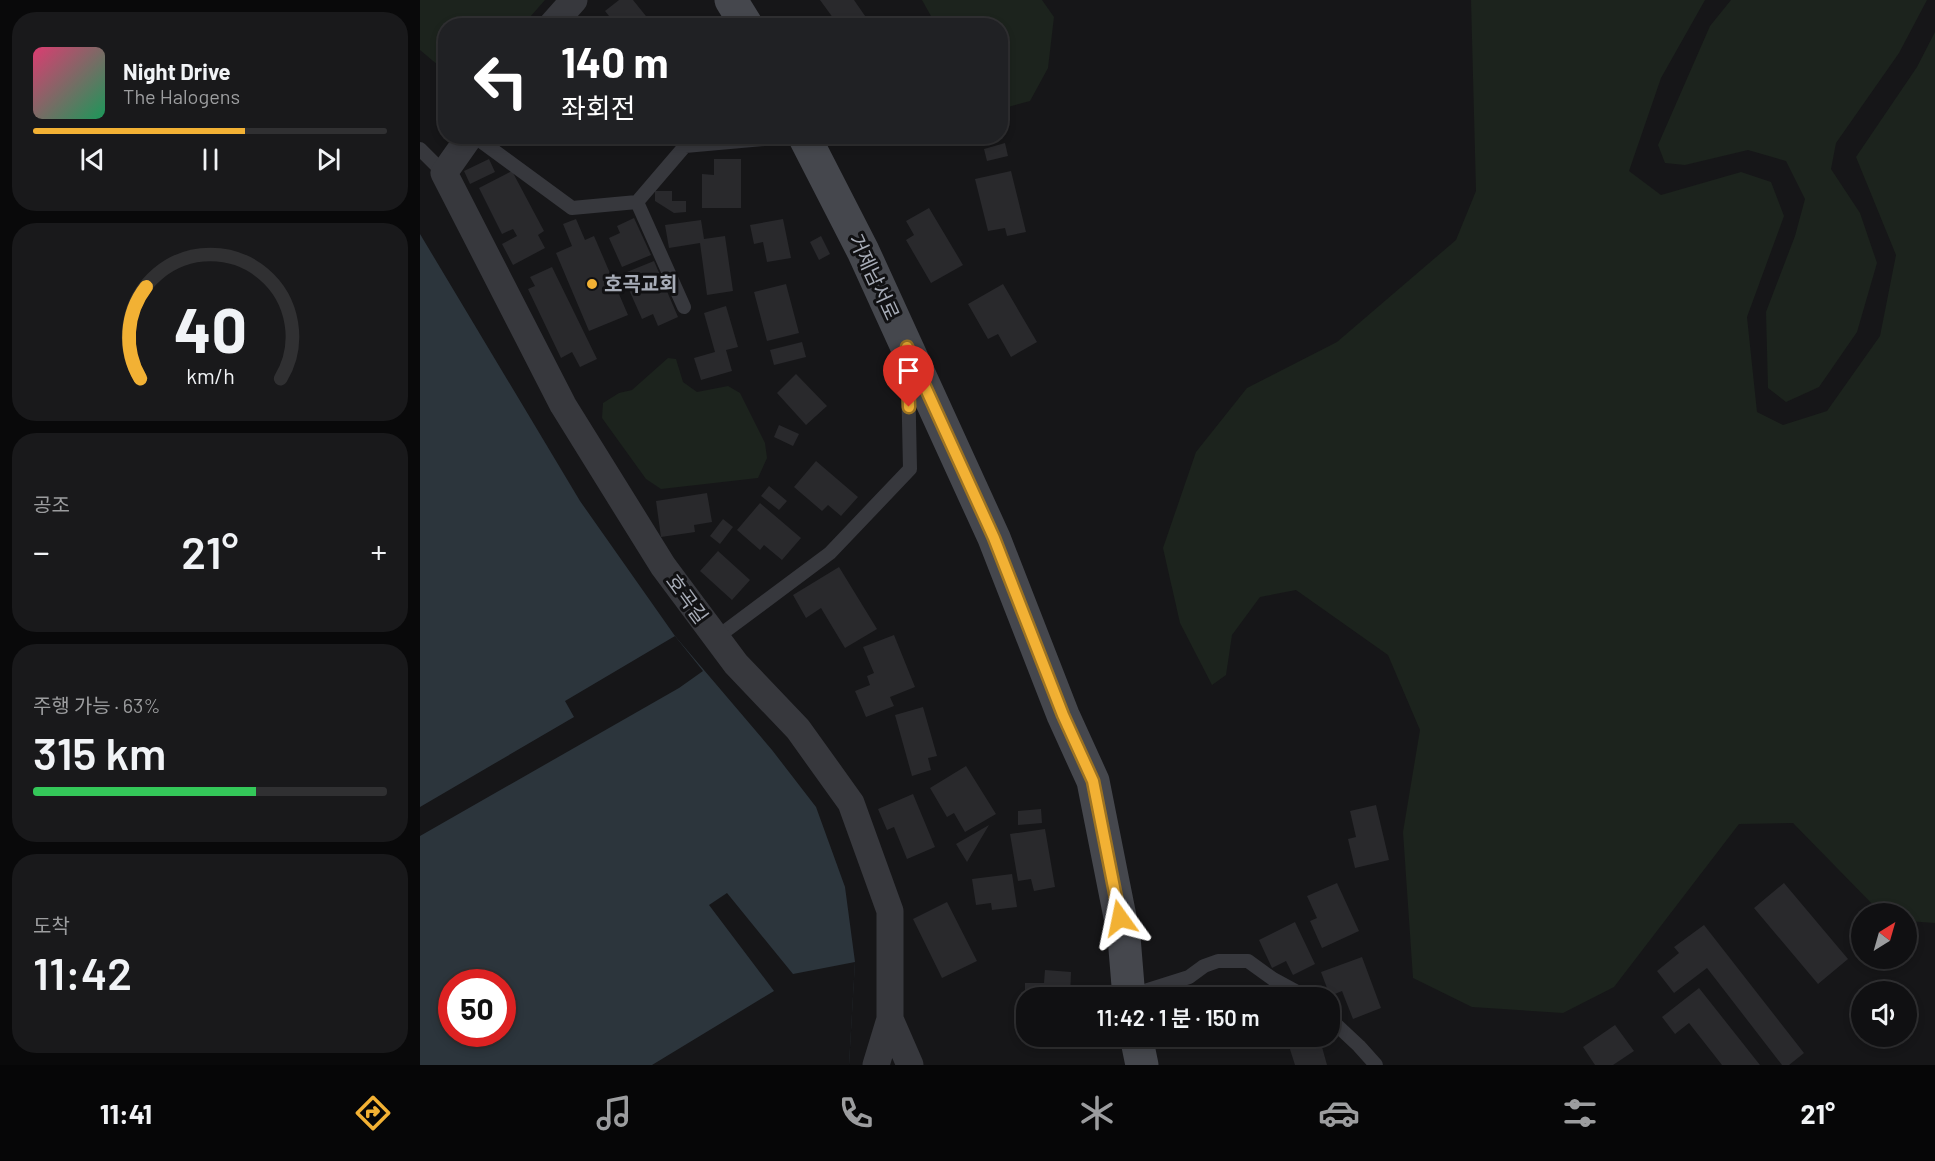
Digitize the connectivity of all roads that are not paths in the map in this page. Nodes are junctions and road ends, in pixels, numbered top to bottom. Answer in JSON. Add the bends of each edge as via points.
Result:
{"nodes":[{"id":1,"x":574,"y":0,"type":"edge"},
{"id":2,"x":731,"y":0,"type":"edge"},
{"id":3,"x":558,"y":18,"type":"edge"},
{"id":4,"x":742,"y":18,"type":"edge"},
{"id":5,"x":466,"y":144,"type":"edge"},
{"id":6,"x":483,"y":144,"type":"edge"},
{"id":7,"x":707,"y":144,"type":"edge"},
{"id":8,"x":808,"y":144,"type":"edge"},
{"id":9,"x":420,"y":149,"type":"edge"},
{"id":10,"x":444,"y":173,"type":"junction"},
{"id":11,"x":637,"y":202,"type":"junction"},
{"id":12,"x":684,"y":307,"type":"dead end"},
{"id":13,"x":907,"y":347,"type":"junction"},
{"id":14,"x":716,"y":638,"type":"junction"},
{"id":15,"x":1128,"y":987,"type":"edge"},
{"id":16,"x":1159,"y":987,"type":"edge"},
{"id":17,"x":1288,"y":987,"type":"edge"},
{"id":18,"x":890,"y":1019,"type":"junction"},
{"id":19,"x":1340,"y":1028,"type":"edge"},
{"id":20,"x":1138,"y":1047,"type":"edge"},
{"id":21,"x":876,"y":1065,"type":"edge"},
{"id":22,"x":910,"y":1065,"type":"edge"},
{"id":23,"x":1142,"y":1065,"type":"edge"},
{"id":24,"x":1376,"y":1065,"type":"edge"}],
"edges":[{"from":1,"to":3,"type":"street"},
{"from":2,"to":4,"type":"main road"},
{"from":5,"to":10,"type":"street"},
{"from":6,"to":11,"type":"lane","via":[[572,208]]},
{"from":7,"to":11,"type":"lane","via":[[685,146]]},
{"from":8,"to":13,"type":"main road","name":"거제남서로"},
{"from":9,"to":10,"type":"lane"},
{"from":10,"to":14,"type":"street","name":"호곡길","via":[[563,405],[663,566]]},
{"from":11,"to":12,"type":"lane"},
{"from":13,"to":14,"type":"lane","via":[[910,469],[830,553]]},
{"from":13,"to":15,"type":"main road","name":"거제남서로","via":[[994,538],[1093,781],[1125,937]]},
{"from":14,"to":18,"type":"street","name":"호곡길","via":[[798,729],[851,803],[890,911]]},
{"from":16,"to":17,"type":"lane","via":[[1218,961],[1248,961]]},
{"from":18,"to":21,"type":"street"},
{"from":18,"to":22,"type":"street","name":"호곡길"},
{"from":19,"to":24,"type":"lane"},
{"from":20,"to":23,"type":"main road"}]}
